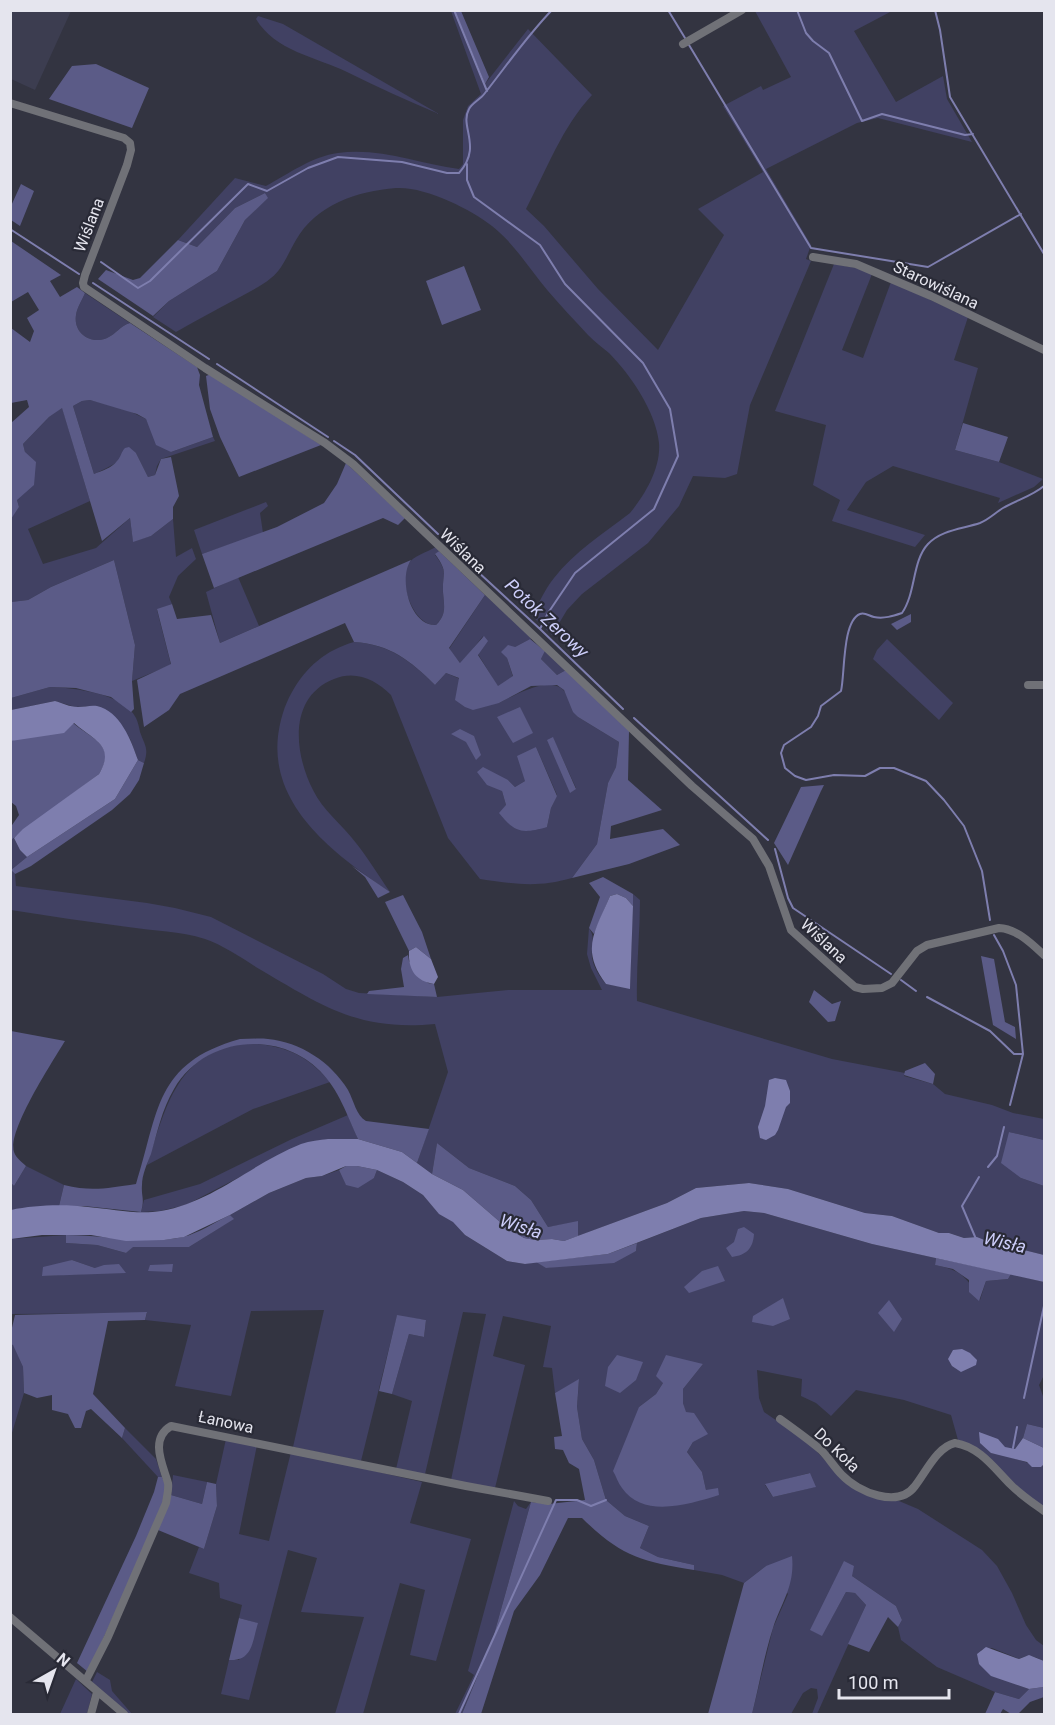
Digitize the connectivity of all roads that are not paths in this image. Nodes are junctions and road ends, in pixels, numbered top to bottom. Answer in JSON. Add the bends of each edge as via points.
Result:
{"nodes":[{"id":1,"x":742,"y":10,"type":"edge"},
{"id":2,"x":683,"y":44,"type":"dead end"},
{"id":3,"x":10,"y":103,"type":"edge"},
{"id":4,"x":813,"y":257,"type":"dead end"},
{"id":5,"x":1044,"y":350,"type":"edge"},
{"id":6,"x":1028,"y":685,"type":"dead end"},
{"id":7,"x":1044,"y":685,"type":"edge"},
{"id":8,"x":1044,"y":955,"type":"edge"},
{"id":9,"x":780,"y":1419,"type":"dead end"},
{"id":10,"x":548,"y":1501,"type":"dead end"},
{"id":11,"x":1044,"y":1511,"type":"edge"},
{"id":12,"x":10,"y":1617,"type":"edge"},
{"id":13,"x":86,"y":1680,"type":"junction"},
{"id":14,"x":97,"y":1692,"type":"junction"},
{"id":15,"x":91,"y":1714,"type":"edge"},
{"id":16,"x":124,"y":1714,"type":"edge"}],
"edges":[{"from":1,"to":2,"type":"street"},
{"from":3,"to":8,"type":"street","name":"Wiślana","via":[[130,143],[130,156],[85,274],[84,287],[353,464],[692,786],[753,839],[769,866],[791,930],[855,987],[882,988],[927,945],[999,928],[1018,934]]},
{"from":4,"to":5,"type":"street","name":"Starowiślana","via":[[856,264]]},
{"from":6,"to":7,"type":"street"},
{"from":9,"to":11,"type":"street","name":"Do Koła","via":[[829,1457],[855,1486],[871,1492],[894,1498],[903,1496],[943,1449],[955,1443],[973,1448]]},
{"from":10,"to":13,"type":"street","name":"Łanowa","via":[[171,1426],[163,1433],[159,1457],[169,1486],[166,1503]]},
{"from":12,"to":13,"type":"street"},
{"from":13,"to":14,"type":"street"},
{"from":14,"to":15,"type":"street"},
{"from":14,"to":16,"type":"street"}]}
